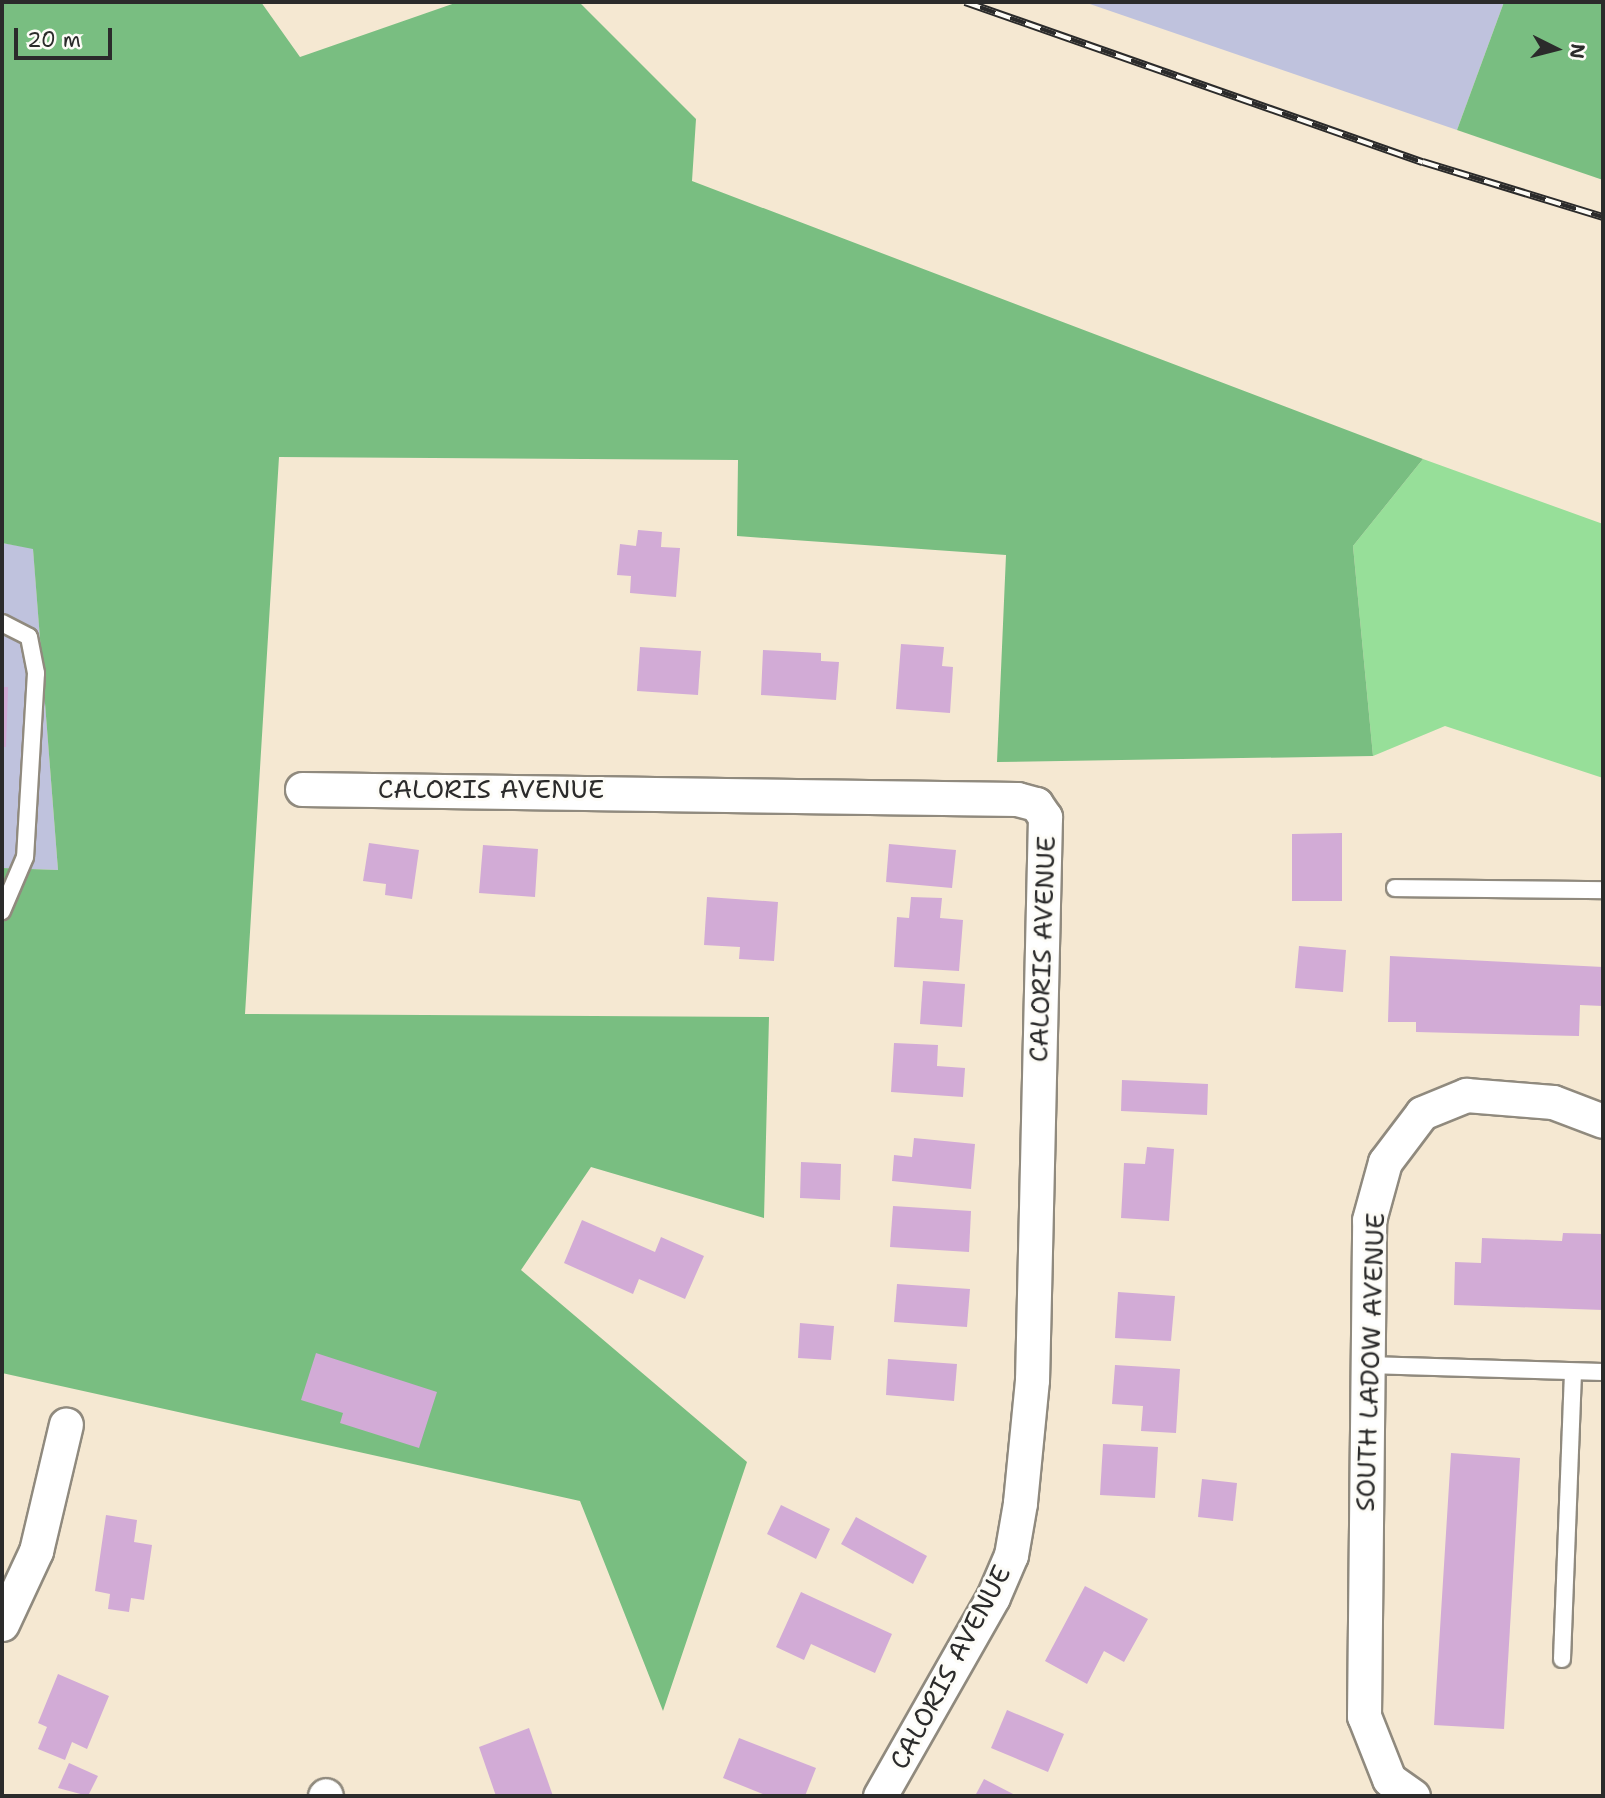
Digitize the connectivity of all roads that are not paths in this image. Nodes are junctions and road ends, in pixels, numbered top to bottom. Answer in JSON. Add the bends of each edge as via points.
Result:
{"nodes":[{"id":1,"x":2,"y":624,"type":"edge"},
{"id":2,"x":302,"y":789,"type":"dead end"},
{"id":3,"x":1395,"y":888,"type":"dead end"},
{"id":4,"x":1603,"y":891,"type":"edge"},
{"id":5,"x":2,"y":911,"type":"edge"},
{"id":6,"x":1603,"y":1121,"type":"edge"},
{"id":7,"x":1367,"y":1365,"type":"junction"},
{"id":8,"x":1573,"y":1372,"type":"junction"},
{"id":9,"x":1603,"y":1372,"type":"edge"},
{"id":10,"x":66,"y":1424,"type":"dead end"},
{"id":11,"x":2,"y":1624,"type":"edge"},
{"id":12,"x":1562,"y":1659,"type":"dead end"},
{"id":13,"x":880,"y":1796,"type":"edge"},
{"id":14,"x":1413,"y":1796,"type":"edge"}],
"edges":[{"from":1,"to":5,"type":"lane","via":[[29,637],[36,673],[25,858]]},
{"from":2,"to":13,"type":"street","name":"CALORIS AVENUE","via":[[1017,799],[1036,804],[1045,817],[1032,1380],[1020,1503],[1010,1555],[993,1597]]},
{"from":3,"to":4,"type":"lane"},
{"from":6,"to":7,"type":"street","name":"SOUTH LADOW AVENUE","via":[[1553,1102],[1466,1095],[1422,1113],[1385,1162],[1369,1220]]},
{"from":7,"to":8,"type":"lane"},
{"from":7,"to":14,"type":"street","name":"SOUTH LADOW AVENUE","via":[[1364,1716],[1389,1779]]},
{"from":8,"to":9,"type":"lane"},
{"from":8,"to":12,"type":"lane"},
{"from":10,"to":11,"type":"street","via":[[36,1551]]}]}
